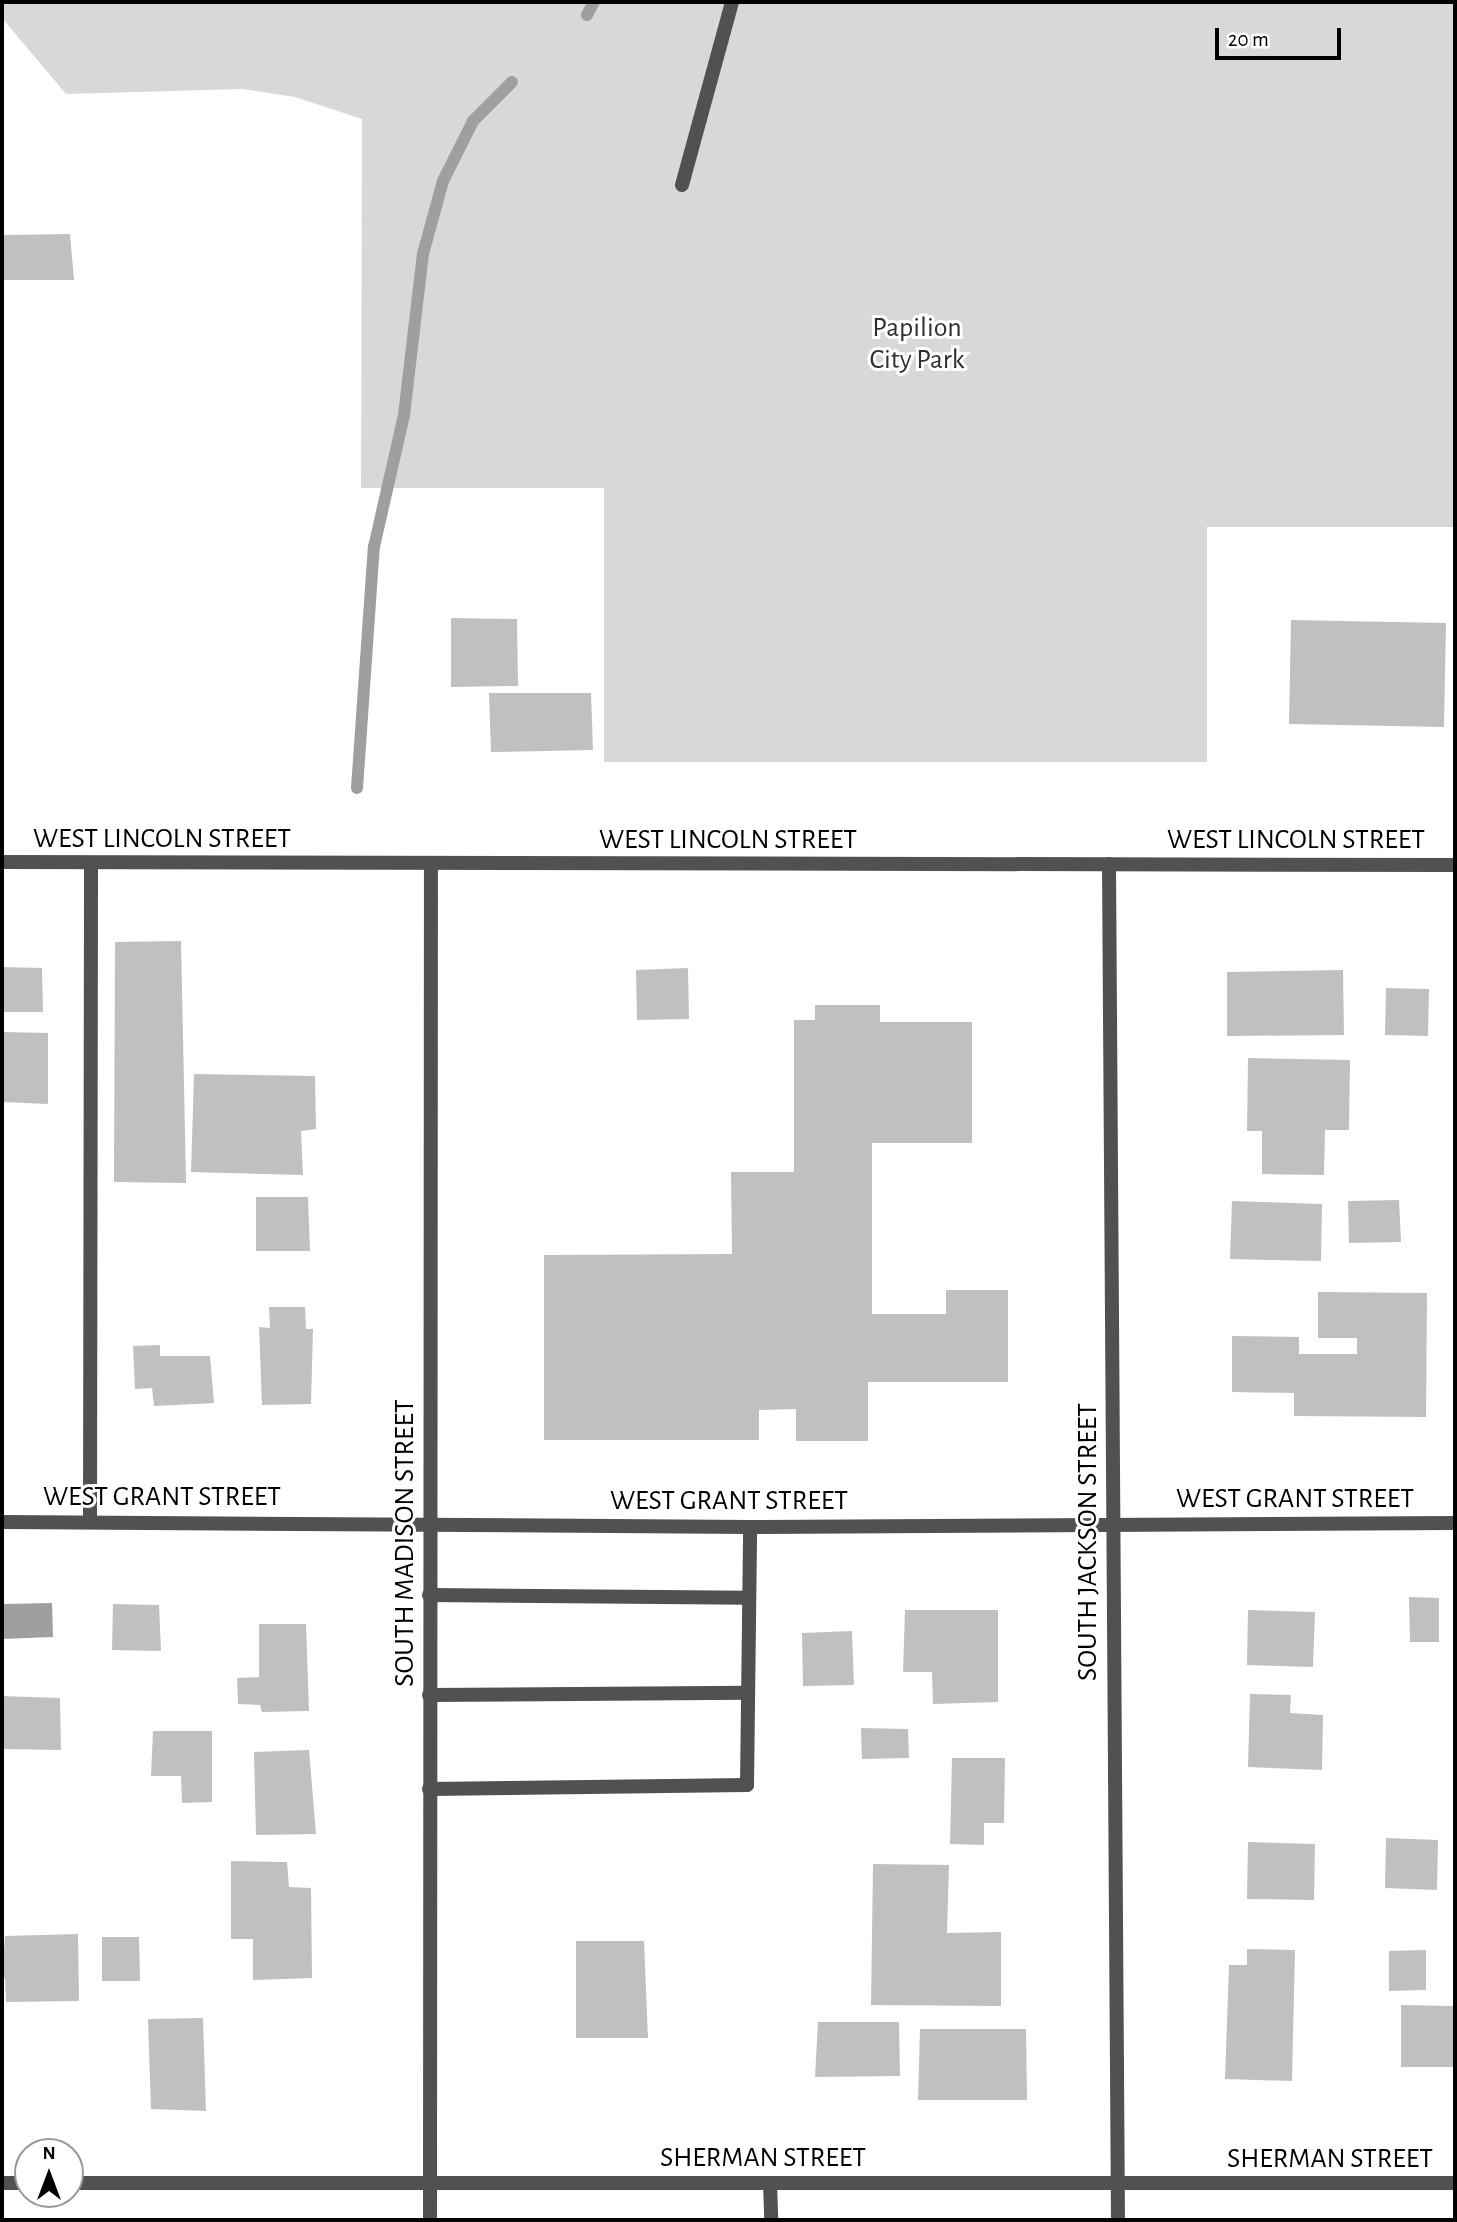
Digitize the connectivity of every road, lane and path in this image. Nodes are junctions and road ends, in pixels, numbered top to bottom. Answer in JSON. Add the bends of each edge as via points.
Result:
{"nodes":[{"id":1,"x":732,"y":2,"type":"edge"},
{"id":2,"x":682,"y":185,"type":"dead end"},
{"id":3,"x":2,"y":862,"type":"edge"},
{"id":4,"x":91,"y":863,"type":"junction"},
{"id":5,"x":1109,"y":864,"type":"junction"},
{"id":6,"x":431,"y":865,"type":"junction"},
{"id":7,"x":1455,"y":865,"type":"edge"},
{"id":8,"x":90,"y":1520,"type":"junction"},
{"id":9,"x":2,"y":1522,"type":"edge"},
{"id":10,"x":429,"y":1522,"type":"junction"},
{"id":11,"x":1113,"y":1523,"type":"junction"},
{"id":12,"x":1455,"y":1523,"type":"edge"},
{"id":13,"x":750,"y":1527,"type":"junction"},
{"id":14,"x":429,"y":1595,"type":"junction"},
{"id":15,"x":749,"y":1598,"type":"junction"},
{"id":16,"x":748,"y":1693,"type":"junction"},
{"id":17,"x":429,"y":1695,"type":"junction"},
{"id":18,"x":429,"y":1789,"type":"junction"},
{"id":19,"x":430,"y":2180,"type":"junction"},
{"id":20,"x":84,"y":2183,"type":"edge"},
{"id":21,"x":770,"y":2183,"type":"junction"},
{"id":22,"x":1118,"y":2183,"type":"junction"},
{"id":23,"x":1455,"y":2183,"type":"edge"},
{"id":24,"x":430,"y":2220,"type":"edge"},
{"id":25,"x":771,"y":2220,"type":"edge"},
{"id":26,"x":1118,"y":2220,"type":"edge"}],
"edges":[{"from":1,"to":2,"type":"street"},
{"from":3,"to":4,"type":"street","name":"WEST LINCOLN STREET"},
{"from":4,"to":6,"type":"street","name":"WEST LINCOLN STREET"},
{"from":4,"to":8,"type":"street"},
{"from":5,"to":6,"type":"street","name":"WEST LINCOLN STREET"},
{"from":5,"to":7,"type":"street","name":"WEST LINCOLN STREET"},
{"from":5,"to":11,"type":"street","name":"SOUTH JACKSON STREET"},
{"from":6,"to":10,"type":"street","name":"SOUTH MADISON STREET"},
{"from":8,"to":9,"type":"street","name":"WEST GRANT STREET"},
{"from":8,"to":10,"type":"street","name":"WEST GRANT STREET"},
{"from":10,"to":13,"type":"street","name":"WEST GRANT STREET"},
{"from":10,"to":14,"type":"street","name":"SOUTH MADISON STREET"},
{"from":11,"to":12,"type":"street","name":"WEST GRANT STREET"},
{"from":11,"to":13,"type":"street","name":"WEST GRANT STREET"},
{"from":11,"to":22,"type":"street","name":"SOUTH JACKSON STREET"},
{"from":13,"to":15,"type":"street"},
{"from":14,"to":15,"type":"street"},
{"from":14,"to":17,"type":"street","name":"SOUTH MADISON STREET"},
{"from":15,"to":16,"type":"street"},
{"from":16,"to":17,"type":"street"},
{"from":16,"to":18,"type":"street","via":[[747,1785]]},
{"from":17,"to":18,"type":"street","name":"SOUTH MADISON STREET"},
{"from":18,"to":19,"type":"street","name":"SOUTH MADISON STREET"},
{"from":19,"to":20,"type":"street","name":"SHERMAN STREET"},
{"from":19,"to":21,"type":"street","name":"SHERMAN STREET"},
{"from":19,"to":24,"type":"street","name":"SOUTH MADISON STREET"},
{"from":21,"to":22,"type":"street","name":"SHERMAN STREET"},
{"from":21,"to":25,"type":"street"},
{"from":22,"to":23,"type":"street","name":"SHERMAN STREET"},
{"from":22,"to":26,"type":"street","name":"SOUTH JACKSON STREET"}]}
